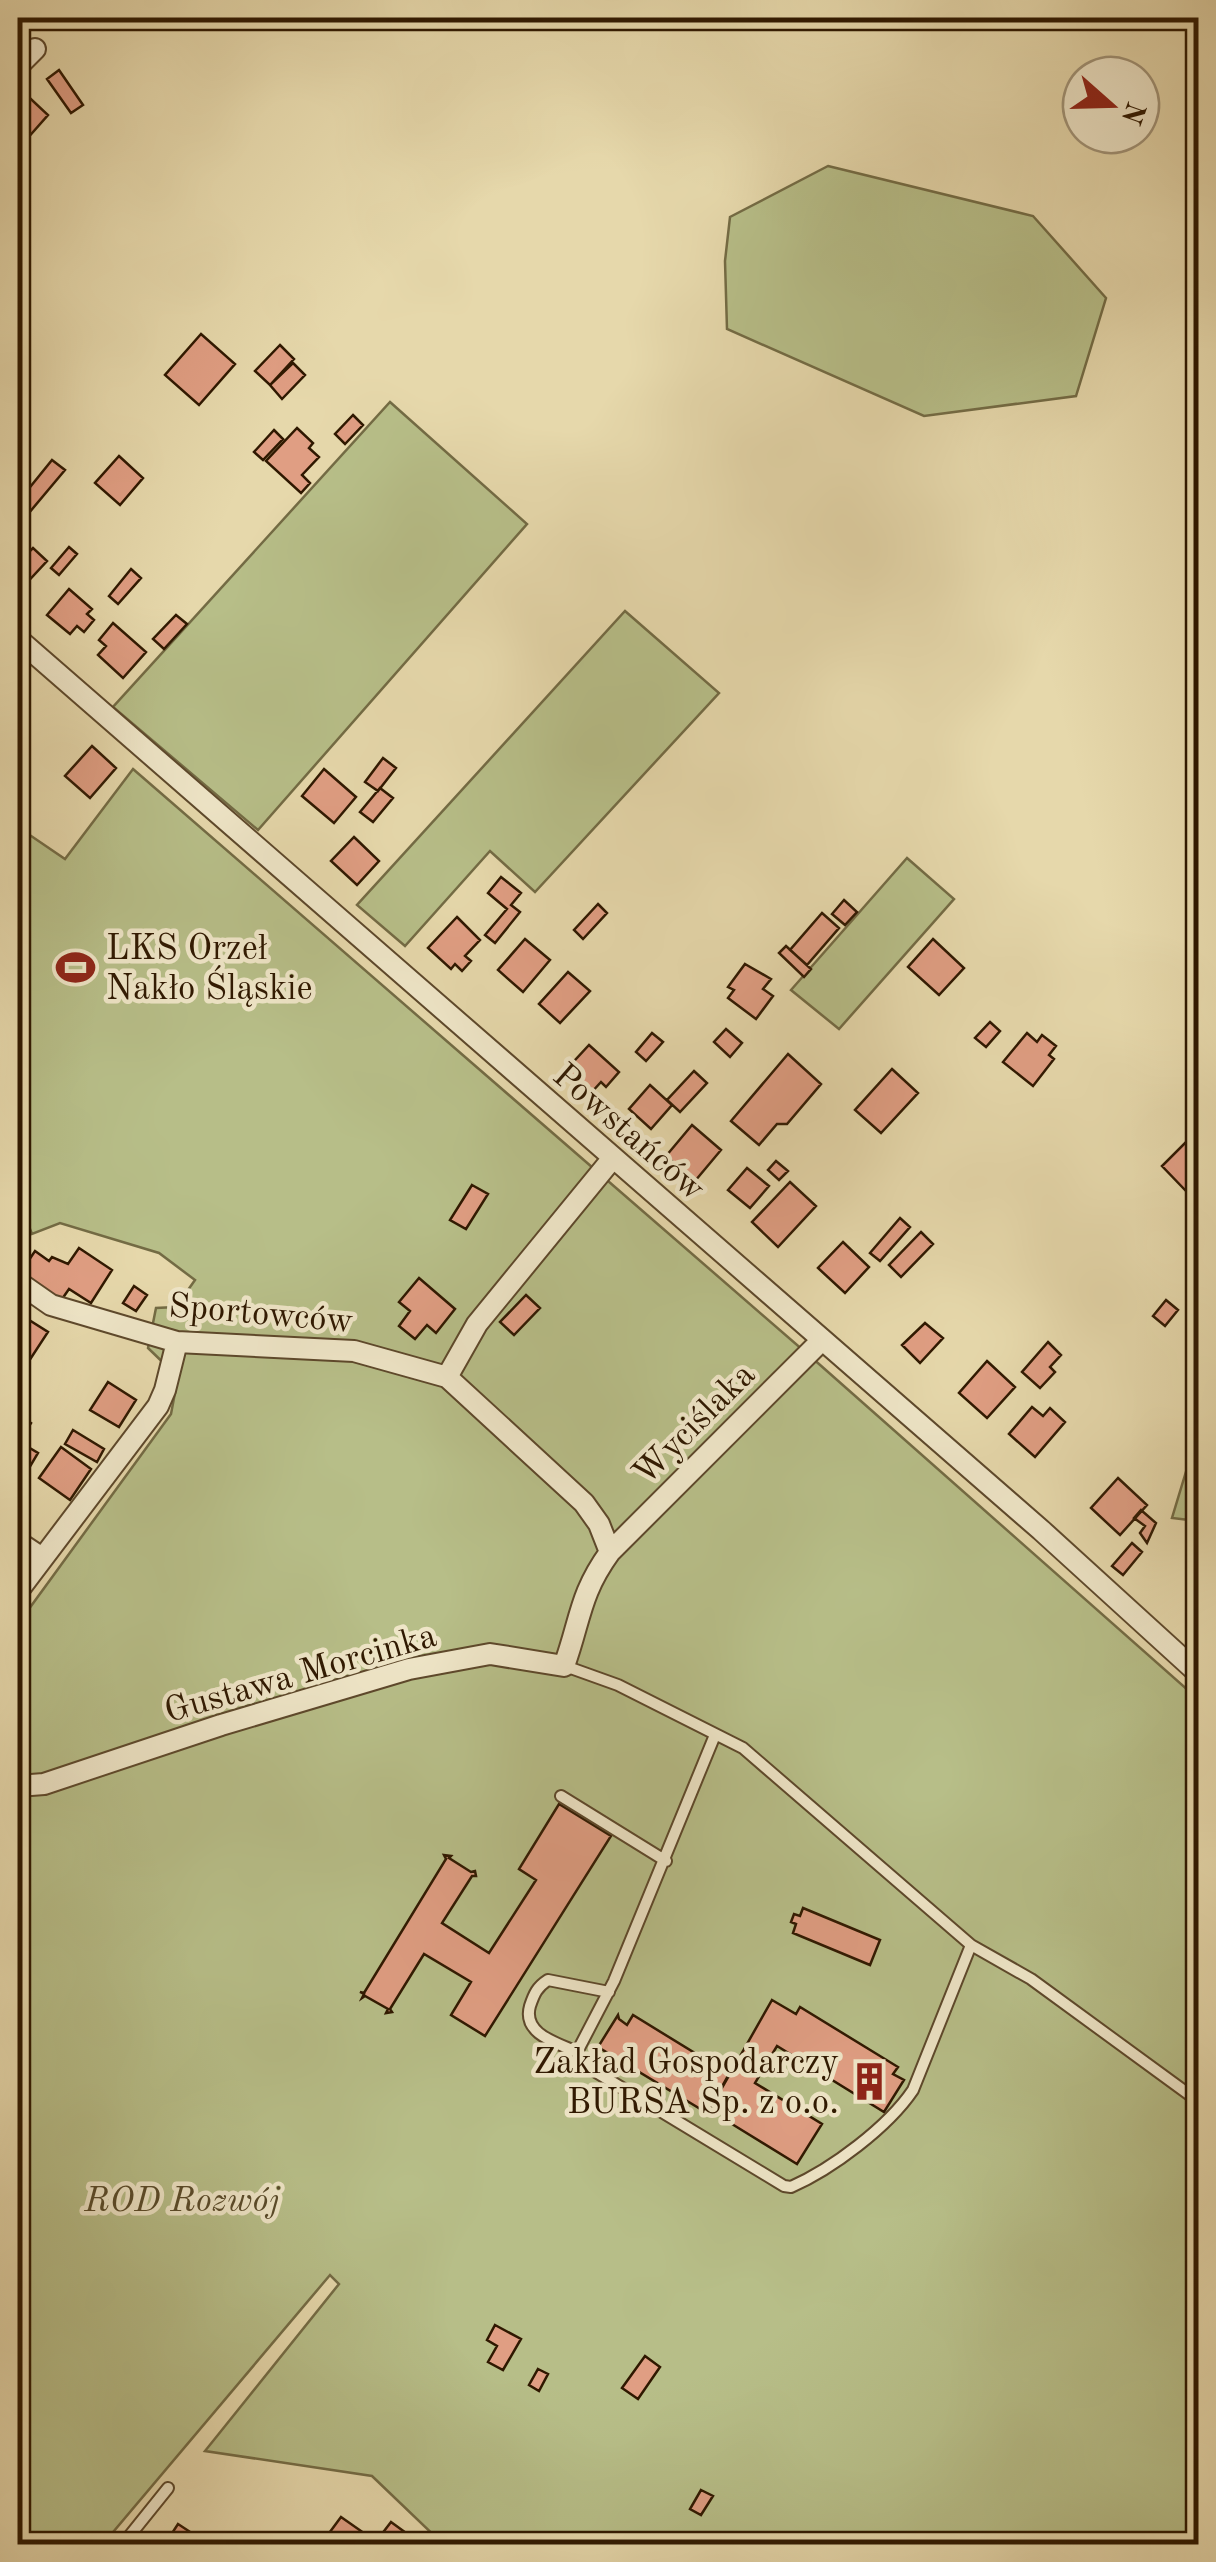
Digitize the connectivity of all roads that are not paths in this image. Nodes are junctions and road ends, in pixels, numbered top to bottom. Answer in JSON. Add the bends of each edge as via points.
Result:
{"nodes":[{"id":1,"x":35,"y":49,"type":"dead end"},
{"id":2,"x":18,"y":66,"type":"edge"},
{"id":3,"x":18,"y":640,"type":"edge"},
{"id":4,"x":612,"y":1158,"type":"junction"},
{"id":5,"x":18,"y":1282,"type":"edge"},
{"id":6,"x":821,"y":1341,"type":"junction"},
{"id":7,"x":177,"y":1342,"type":"junction"},
{"id":8,"x":447,"y":1377,"type":"junction"},
{"id":9,"x":18,"y":1542,"type":"edge"},
{"id":10,"x":610,"y":1552,"type":"junction"},
{"id":11,"x":42,"y":1558,"type":"junction"},
{"id":12,"x":18,"y":1591,"type":"edge"},
{"id":13,"x":564,"y":1666,"type":"junction"},
{"id":14,"x":1198,"y":1673,"type":"edge"},
{"id":15,"x":716,"y":1735,"type":"junction"},
{"id":16,"x":18,"y":1786,"type":"edge"},
{"id":17,"x":561,"y":1796,"type":"dead end"},
{"id":18,"x":666,"y":1861,"type":"junction"},
{"id":19,"x":971,"y":1945,"type":"junction"},
{"id":20,"x":608,"y":1992,"type":"junction"},
{"id":21,"x":578,"y":2052,"type":"junction"},
{"id":22,"x":1198,"y":2101,"type":"edge"},
{"id":23,"x":168,"y":2488,"type":"dead end"},
{"id":24,"x":122,"y":2544,"type":"edge"}],
"edges":[{"from":1,"to":2,"type":"street"},
{"from":3,"to":4,"type":"street","name":"Powstańców"},
{"from":4,"to":6,"type":"street","name":"Powstańców"},
{"from":4,"to":8,"type":"street","via":[[478,1324]]},
{"from":5,"to":7,"type":"street","name":"Sportowców","via":[[50,1305]]},
{"from":6,"to":10,"type":"street","name":"Wyciślaka"},
{"from":6,"to":14,"type":"street","name":"Powstańców"},
{"from":7,"to":8,"type":"street","name":"Sportowców","via":[[354,1351]]},
{"from":7,"to":11,"type":"street","via":[[158,1406]]},
{"from":8,"to":10,"type":"street","via":[[584,1503]]},
{"from":9,"to":11,"type":"street"},
{"from":10,"to":13,"type":"street","via":[[581,1602]]},
{"from":11,"to":12,"type":"street"},
{"from":13,"to":15,"type":"lane","via":[[618,1685]]},
{"from":13,"to":16,"type":"street","name":"Gustawa Morcinka","via":[[490,1654],[410,1669],[60,1779]]},
{"from":15,"to":18,"type":"lane"},
{"from":15,"to":19,"type":"lane","via":[[766,1765]]},
{"from":17,"to":18,"type":"lane"},
{"from":18,"to":20,"type":"lane"},
{"from":19,"to":21,"type":"lane","via":[[904,2104],[882,2128],[791,2188],[582,2063]]},
{"from":19,"to":22,"type":"lane","via":[[1031,1979]]},
{"from":20,"to":21,"type":"lane"},
{"from":20,"to":21,"type":"lane","via":[[548,1980],[534,1994],[528,2015],[536,2032]]},
{"from":23,"to":24,"type":"lane"}]}
